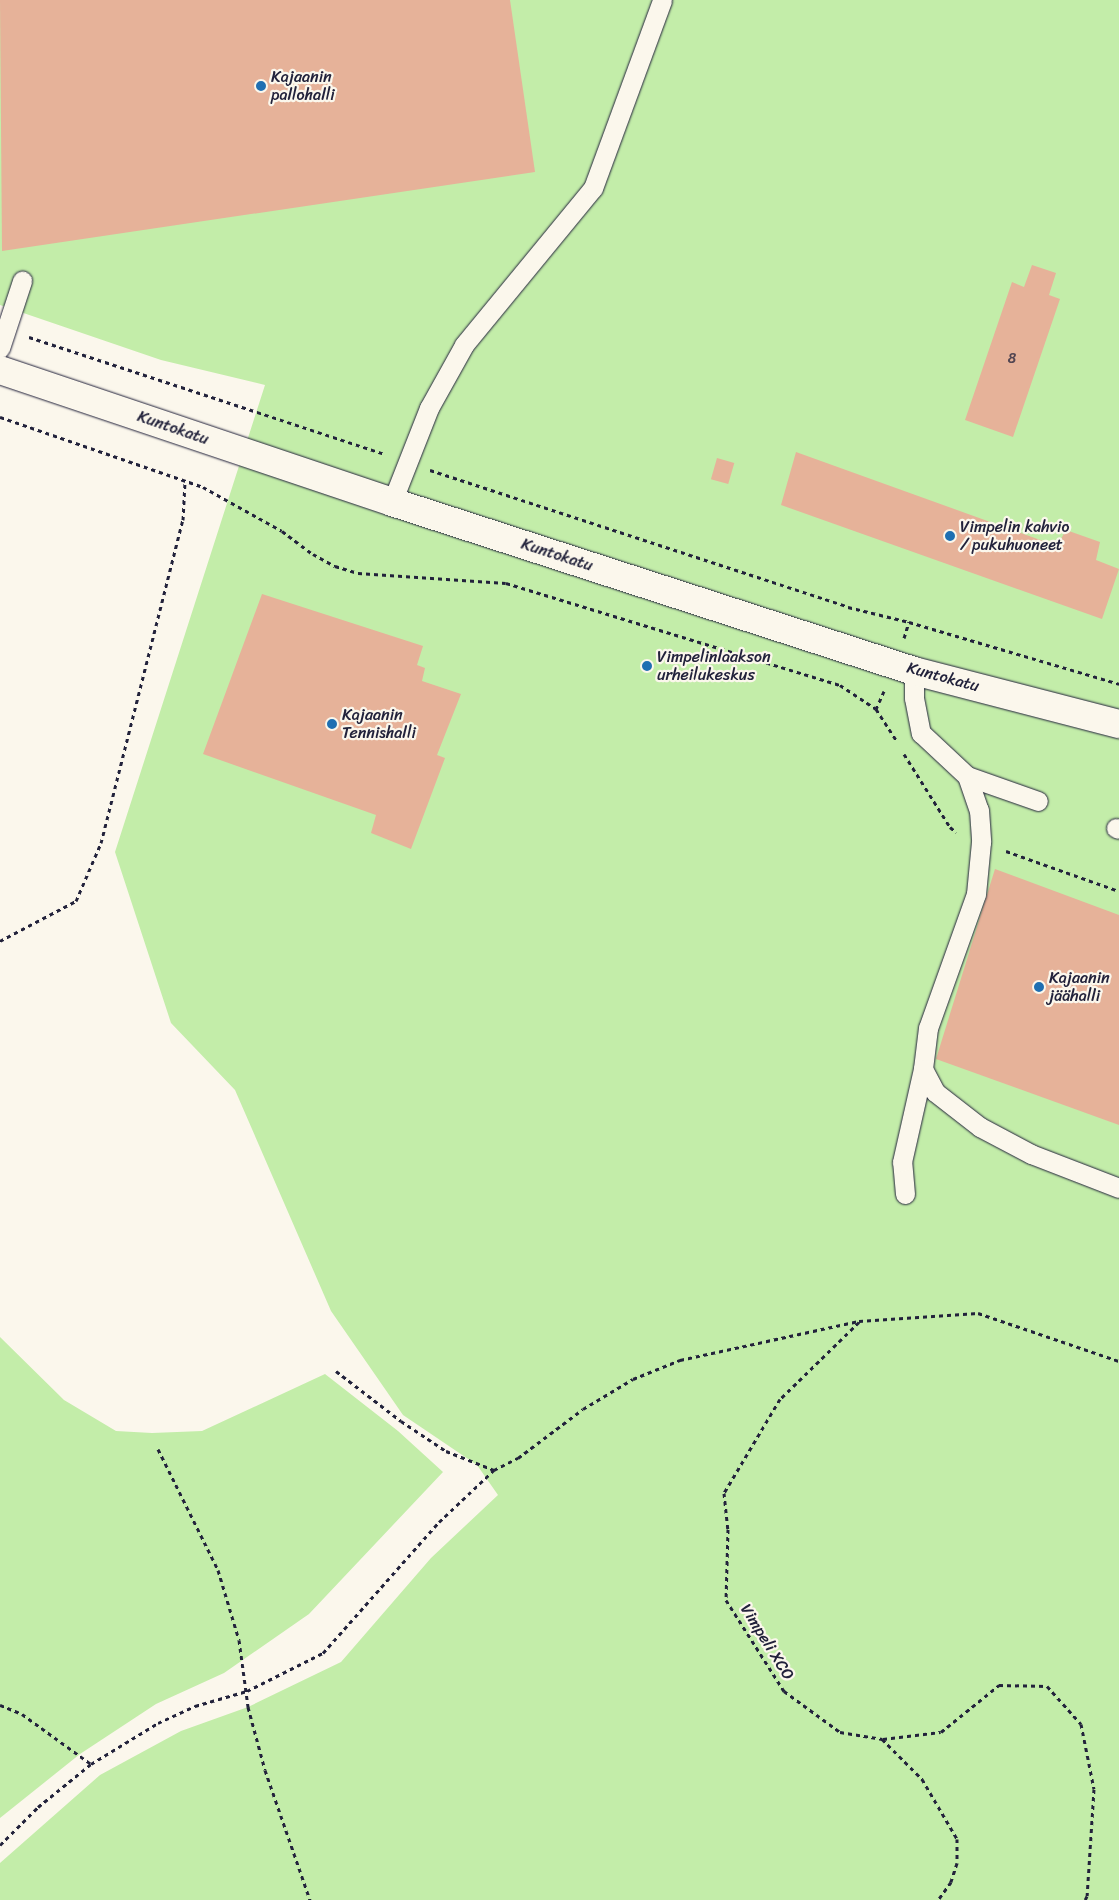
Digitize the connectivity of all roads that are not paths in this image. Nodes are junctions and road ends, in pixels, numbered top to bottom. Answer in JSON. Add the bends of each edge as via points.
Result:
{"nodes":[{"id":1,"x":662,"y":0,"type":"edge"},
{"id":2,"x":22,"y":281,"type":"dead end"},
{"id":3,"x":0,"y":348,"type":"edge"},
{"id":4,"x":0,"y":370,"type":"edge"},
{"id":5,"x":392,"y":502,"type":"junction"},
{"id":6,"x":914,"y":671,"type":"junction"},
{"id":7,"x":1119,"y":724,"type":"edge"},
{"id":8,"x":966,"y":776,"type":"junction"},
{"id":9,"x":1038,"y":801,"type":"dead end"},
{"id":10,"x":923,"y":1069,"type":"junction"},
{"id":11,"x":1119,"y":1188,"type":"edge"},
{"id":12,"x":905,"y":1194,"type":"dead end"}],
"edges":[{"from":1,"to":5,"type":"lane","via":[[593,188],[464,345],[429,408]]},
{"from":2,"to":3,"type":"lane"},
{"from":4,"to":5,"type":"street","name":"Kuntokatu"},
{"from":5,"to":6,"type":"street","name":"Kuntokatu"},
{"from":6,"to":7,"type":"street","name":"Kuntokatu"},
{"from":6,"to":8,"type":"lane","via":[[914,698],[922,733]]},
{"from":8,"to":9,"type":"lane"},
{"from":8,"to":10,"type":"lane","via":[[979,810],[981,842],[976,894],[928,1028]]},
{"from":10,"to":11,"type":"lane","via":[[936,1092],[980,1127],[1031,1154]]},
{"from":10,"to":12,"type":"lane","via":[[902,1162]]}]}
